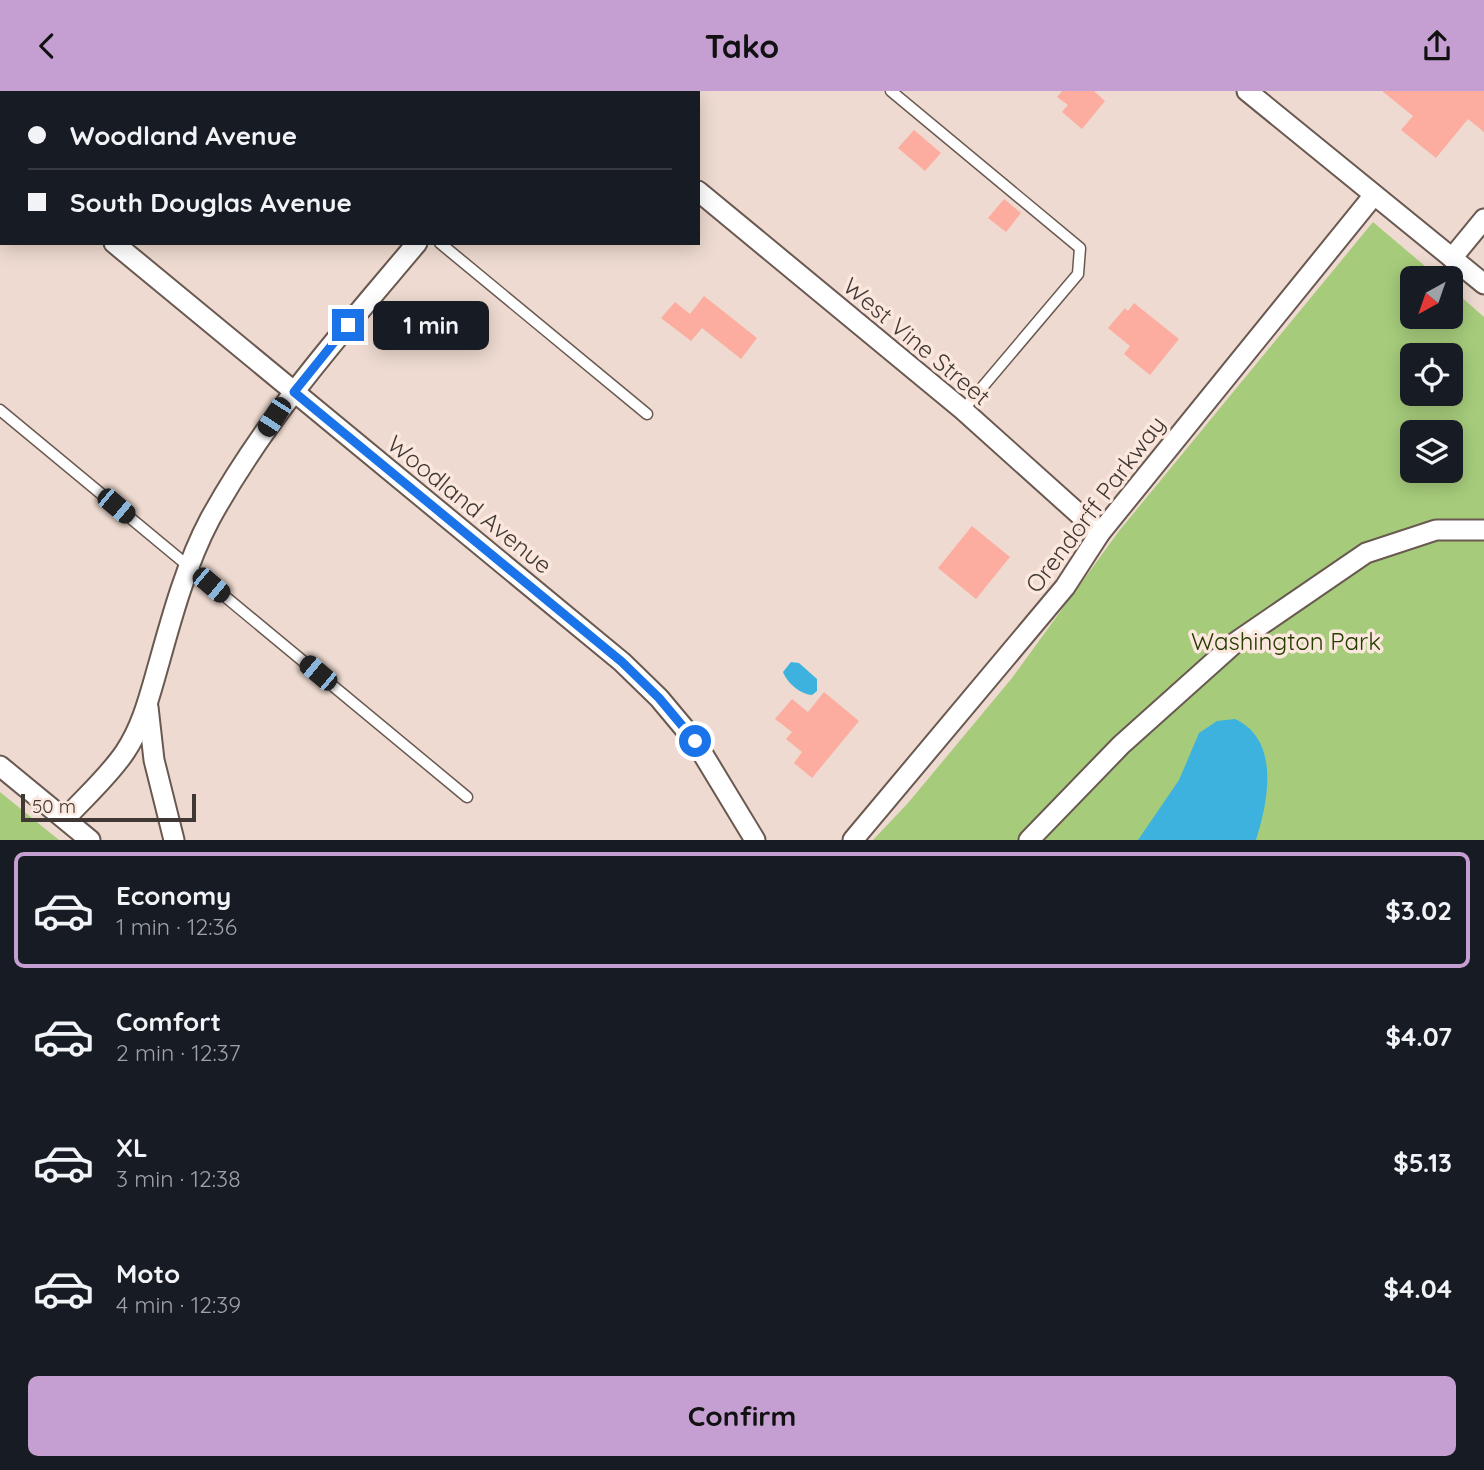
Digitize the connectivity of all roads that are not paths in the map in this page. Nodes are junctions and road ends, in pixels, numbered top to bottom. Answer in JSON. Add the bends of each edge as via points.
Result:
{"nodes":[{"id":1,"x":891,"y":91,"type":"edge"},
{"id":2,"x":1247,"y":91,"type":"edge"},
{"id":3,"x":700,"y":193,"type":"edge"},
{"id":4,"x":1374,"y":195,"type":"junction"},
{"id":5,"x":1484,"y":219,"type":"edge"},
{"id":6,"x":116,"y":245,"type":"edge"},
{"id":7,"x":415,"y":245,"type":"edge"},
{"id":8,"x":442,"y":245,"type":"edge"},
{"id":9,"x":1452,"y":258,"type":"junction"},
{"id":10,"x":1484,"y":284,"type":"edge"},
{"id":11,"x":294,"y":392,"type":"junction"},
{"id":12,"x":0,"y":410,"type":"edge"},
{"id":13,"x":963,"y":410,"type":"junction"},
{"id":14,"x":647,"y":414,"type":"dead end"},
{"id":15,"x":1484,"y":530,"type":"edge"},
{"id":16,"x":1100,"y":533,"type":"junction"},
{"id":17,"x":190,"y":567,"type":"junction"},
{"id":18,"x":148,"y":706,"type":"junction"},
{"id":19,"x":0,"y":766,"type":"edge"},
{"id":20,"x":467,"y":797,"type":"dead end"},
{"id":21,"x":65,"y":819,"type":"junction"},
{"id":22,"x":90,"y":840,"type":"edge"},
{"id":23,"x":174,"y":840,"type":"edge"},
{"id":24,"x":755,"y":840,"type":"edge"},
{"id":25,"x":853,"y":840,"type":"edge"},
{"id":26,"x":1029,"y":840,"type":"edge"}],
"edges":[{"from":1,"to":13,"type":"lane","via":[[1080,248],[1078,274]]},
{"from":2,"to":4,"type":"street"},
{"from":3,"to":13,"type":"street","name":"West Vine Street"},
{"from":4,"to":9,"type":"street"},
{"from":4,"to":16,"type":"street","name":"Orendorff Parkway"},
{"from":5,"to":9,"type":"street"},
{"from":6,"to":11,"type":"street","name":"Woodland Avenue"},
{"from":7,"to":11,"type":"street"},
{"from":8,"to":14,"type":"lane"},
{"from":9,"to":10,"type":"street"},
{"from":11,"to":17,"type":"street","via":[[222,499]]},
{"from":11,"to":24,"type":"street","name":"Woodland Avenue","via":[[622,662],[695,741]]},
{"from":12,"to":17,"type":"lane"},
{"from":13,"to":16,"type":"street","name":"West Vine Street"},
{"from":15,"to":26,"type":"street","via":[[1436,530],[1366,553],[1236,642],[1121,745]]},
{"from":16,"to":25,"type":"street","name":"Orendorff Parkway","via":[[1065,586]]},
{"from":17,"to":18,"type":"street"},
{"from":17,"to":20,"type":"lane"},
{"from":18,"to":21,"type":"street","via":[[126,751]]},
{"from":18,"to":23,"type":"street","via":[[154,760]]},
{"from":19,"to":21,"type":"street"},
{"from":21,"to":22,"type":"street"}]}
